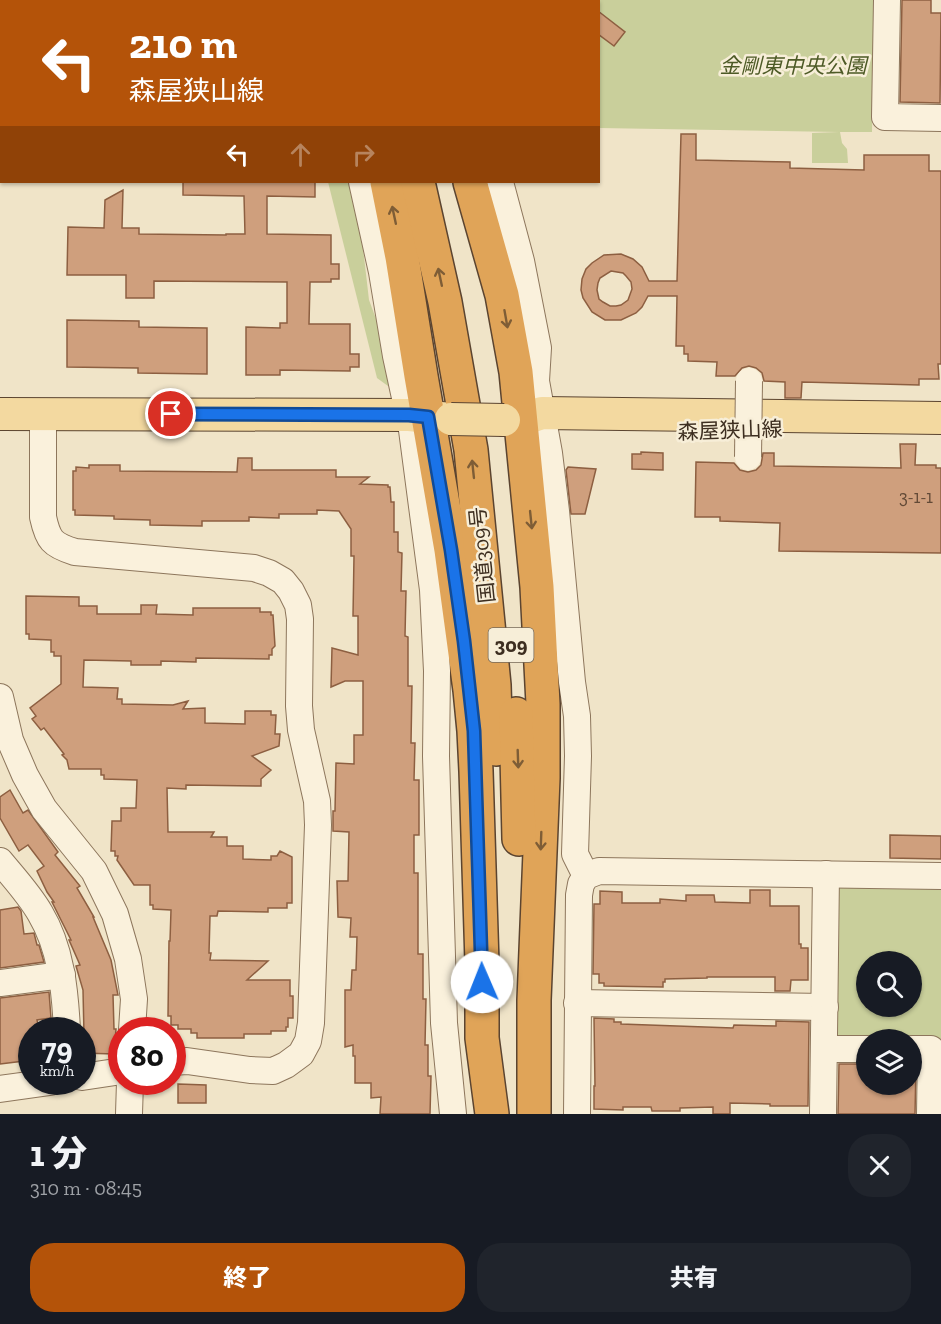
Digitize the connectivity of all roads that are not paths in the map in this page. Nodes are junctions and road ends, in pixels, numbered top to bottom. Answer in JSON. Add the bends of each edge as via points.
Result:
{"nodes":[{"id":1,"x":887,"y":0,"type":"edge"},
{"id":2,"x":941,"y":118,"type":"edge"},
{"id":3,"x":362,"y":183,"type":"edge"},
{"id":4,"x":387,"y":183,"type":"edge"},
{"id":5,"x":418,"y":183,"type":"edge"},
{"id":6,"x":440,"y":183,"type":"edge"},
{"id":7,"x":470,"y":183,"type":"edge"},
{"id":8,"x":500,"y":183,"type":"edge"},
{"id":9,"x":749,"y":381,"type":"dead end"},
{"id":10,"x":0,"y":414,"type":"edge"},
{"id":11,"x":44,"y":414,"type":"junction"},
{"id":12,"x":429,"y":417,"type":"junction"},
{"id":13,"x":941,"y":418,"type":"edge"},
{"id":14,"x":528,"y":421,"type":"junction"},
{"id":15,"x":941,"y":430,"type":"edge"},
{"id":16,"x":748,"y":457,"type":"dead end"},
{"id":17,"x":0,"y":697,"type":"edge"},
{"id":18,"x":0,"y":861,"type":"edge"},
{"id":19,"x":826,"y":874,"type":"junction"},
{"id":20,"x":586,"y":876,"type":"junction"},
{"id":21,"x":941,"y":876,"type":"edge"},
{"id":22,"x":9,"y":884,"type":"edge"},
{"id":23,"x":62,"y":975,"type":"junction"},
{"id":24,"x":0,"y":984,"type":"edge"},
{"id":25,"x":577,"y":1003,"type":"junction"},
{"id":26,"x":825,"y":1007,"type":"junction"},
{"id":27,"x":67,"y":1017,"type":"edge"},
{"id":28,"x":133,"y":1017,"type":"edge"},
{"id":29,"x":824,"y":1049,"type":"junction"},
{"id":30,"x":856,"y":1049,"type":"edge"},
{"id":31,"x":922,"y":1049,"type":"edge"},
{"id":32,"x":186,"y":1061,"type":"edge"},
{"id":33,"x":18,"y":1087,"type":"edge"},
{"id":34,"x":0,"y":1089,"type":"edge"},
{"id":35,"x":130,"y":1095,"type":"edge"},
{"id":36,"x":129,"y":1114,"type":"edge"},
{"id":37,"x":453,"y":1114,"type":"edge"},
{"id":38,"x":494,"y":1114,"type":"edge"},
{"id":39,"x":518,"y":1114,"type":"edge"},
{"id":40,"x":534,"y":1114,"type":"edge"},
{"id":41,"x":577,"y":1114,"type":"edge"},
{"id":42,"x":823,"y":1114,"type":"edge"},
{"id":43,"x":930,"y":1114,"type":"edge"}],
"edges":[{"from":1,"to":2,"type":"street","via":[[885,117]]},
{"from":3,"to":12,"type":"street","via":[[396,356]]},
{"from":12,"to":4,"type":"highway","one_way":true},
{"from":38,"to":5,"type":"highway","name":"国道309号","number":"309","one_way":true,"via":[[498,848],[494,685],[471,450],[445,302]]},
{"from":6,"to":39,"type":"highway","name":"国道309号","number":"309","one_way":true,"via":[[490,428],[508,607],[519,802]]},
{"from":7,"to":14,"type":"highway","one_way":true,"via":[[502,295]]},
{"from":8,"to":14,"type":"street","via":[[538,348]]},
{"from":9,"to":16,"type":"street","bridge":true},
{"from":10,"to":11,"type":"main road","name":"森屋狭山線"},
{"from":11,"to":12,"type":"main road","name":"森屋狭山線"},
{"from":11,"to":32,"type":"street","via":[[43,517],[53,542],[75,552],[254,568],[283,582],[298,605],[301,730],[317,801],[318,825],[312,1023],[308,1041],[301,1054],[273,1071]]},
{"from":12,"to":14,"type":"main road","name":"森屋狭山線","bridge":true},
{"from":12,"to":37,"type":"street","via":[[412,430],[433,590],[444,1023]]},
{"from":12,"to":38,"type":"highway","via":[[474,731],[482,1038]]},
{"from":13,"to":14,"type":"main road","name":"森屋狭山線"},
{"from":14,"to":15,"type":"main road","name":"森屋狭山線","via":[[646,433],[734,427]]},
{"from":14,"to":20,"type":"street","via":[[549,453],[577,716],[574,854]]},
{"from":14,"to":40,"type":"highway","one_way":true,"via":[[543,704]]},
{"from":17,"to":28,"type":"street","via":[[10,740],[25,775],[44,809],[94,871],[115,914],[128,959]]},
{"from":18,"to":22,"type":"street"},
{"from":19,"to":20,"type":"street","via":[[599,871]]},
{"from":19,"to":21,"type":"street"},
{"from":19,"to":26,"type":"street"},
{"from":20,"to":25,"type":"street","via":[[579,895]]},
{"from":22,"to":23,"type":"street","via":[[40,912]]},
{"from":23,"to":24,"type":"street"},
{"from":23,"to":27,"type":"street"},
{"from":25,"to":26,"type":"street"},
{"from":25,"to":41,"type":"street"},
{"from":26,"to":29,"type":"street"},
{"from":29,"to":30,"type":"street"},
{"from":29,"to":42,"type":"street"},
{"from":31,"to":43,"type":"street","via":[[931,1049]]},
{"from":33,"to":34,"type":"street"},
{"from":35,"to":36,"type":"street"}]}
